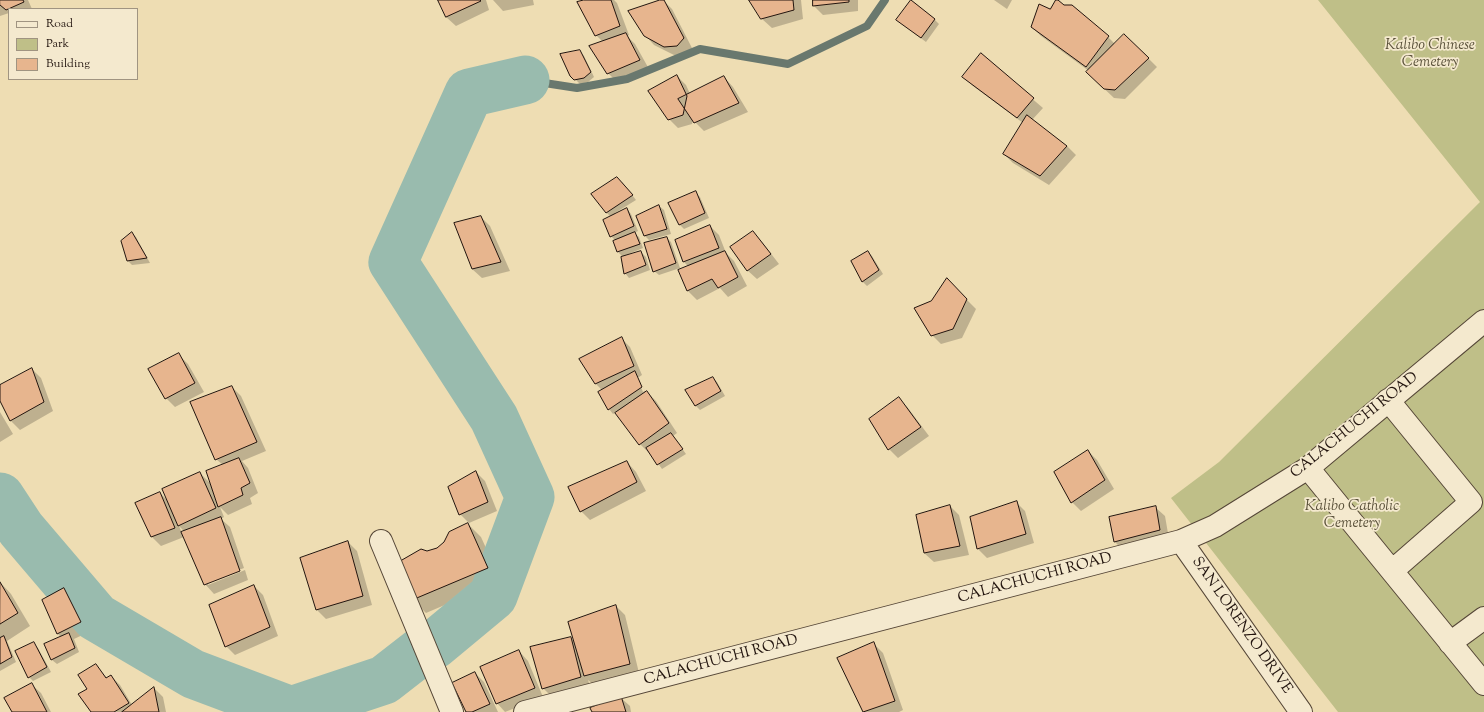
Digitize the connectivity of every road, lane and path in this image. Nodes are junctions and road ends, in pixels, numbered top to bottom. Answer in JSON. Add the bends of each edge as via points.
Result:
{"nodes":[{"id":1,"x":1484,"y":321,"type":"edge"},
{"id":2,"x":1388,"y":400,"type":"junction"},
{"id":3,"x":1308,"y":468,"type":"junction"},
{"id":4,"x":381,"y":541,"type":"dead end"},
{"id":5,"x":1181,"y":541,"type":"junction"},
{"id":6,"x":1392,"y":572,"type":"junction"},
{"id":7,"x":1484,"y":618,"type":"edge"},
{"id":8,"x":1450,"y":643,"type":"junction"},
{"id":9,"x":1484,"y":684,"type":"edge"},
{"id":10,"x":452,"y":712,"type":"edge"},
{"id":11,"x":525,"y":712,"type":"edge"},
{"id":12,"x":1301,"y":712,"type":"edge"}],
"edges":[{"from":1,"to":2,"type":"street","name":"CALACHUCHI ROAD"},
{"from":2,"to":3,"type":"street","name":"CALACHUCHI ROAD"},
{"from":2,"to":6,"type":"street","via":[[1471,502]]},
{"from":3,"to":5,"type":"street","name":"CALACHUCHI ROAD","via":[[1215,526]]},
{"from":3,"to":6,"type":"street"},
{"from":4,"to":10,"type":"street"},
{"from":5,"to":11,"type":"street","name":"CALACHUCHI ROAD"},
{"from":5,"to":12,"type":"street","name":"SAN LORENZO DRIVE"},
{"from":6,"to":8,"type":"street"},
{"from":7,"to":8,"type":"street"},
{"from":8,"to":9,"type":"street"}]}
